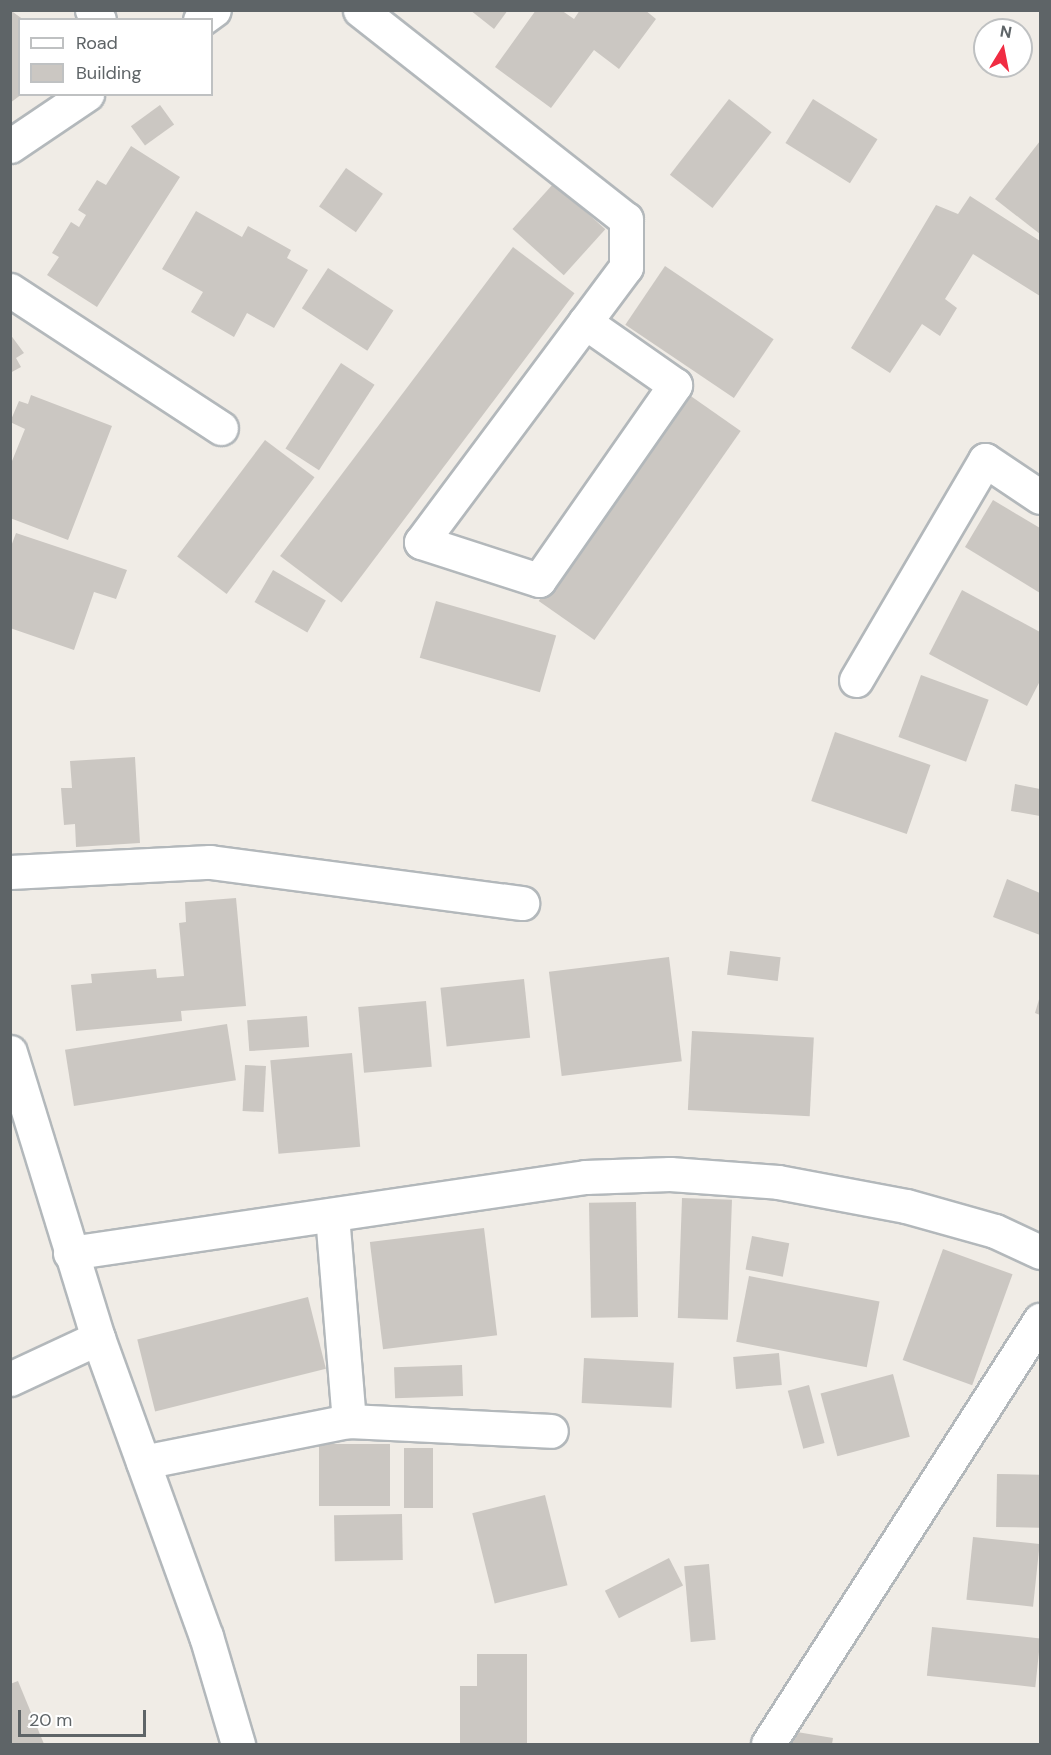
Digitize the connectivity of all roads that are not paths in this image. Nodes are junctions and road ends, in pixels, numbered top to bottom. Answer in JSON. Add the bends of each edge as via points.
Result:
{"nodes":[{"id":1,"x":360,"y":10,"type":"edge"},
{"id":2,"x":84,"y":96,"type":"edge"},
{"id":3,"x":10,"y":146,"type":"edge"},
{"id":4,"x":10,"y":290,"type":"edge"},
{"id":5,"x":585,"y":322,"type":"junction"},
{"id":6,"x":221,"y":428,"type":"dead end"},
{"id":7,"x":1041,"y":496,"type":"edge"},
{"id":8,"x":856,"y":680,"type":"dead end"},
{"id":9,"x":10,"y":873,"type":"edge"},
{"id":10,"x":522,"y":903,"type":"dead end"},
{"id":11,"x":10,"y":1052,"type":"edge"},
{"id":12,"x":333,"y":1215,"type":"junction"},
{"id":13,"x":1041,"y":1252,"type":"edge"},
{"id":14,"x":70,"y":1253,"type":"junction"},
{"id":15,"x":1041,"y":1320,"type":"edge"},
{"id":16,"x":98,"y":1338,"type":"junction"},
{"id":17,"x":10,"y":1379,"type":"edge"},
{"id":18,"x":349,"y":1420,"type":"junction"},
{"id":19,"x":551,"y":1431,"type":"dead end"},
{"id":20,"x":143,"y":1462,"type":"junction"},
{"id":21,"x":238,"y":1744,"type":"edge"},
{"id":22,"x":768,"y":1744,"type":"edge"}],
"edges":[{"from":1,"to":5,"type":"street","via":[[626,219],[626,267]]},
{"from":2,"to":3,"type":"street"},
{"from":4,"to":6,"type":"street"},
{"from":5,"to":5,"type":"street","via":[[449,504],[421,542],[539,580],[675,385]]},
{"from":7,"to":8,"type":"street","via":[[985,460]]},
{"from":9,"to":10,"type":"street","via":[[210,862]]},
{"from":11,"to":14,"type":"street"},
{"from":12,"to":13,"type":"street","via":[[585,1178],[670,1174],[778,1182],[906,1206],[995,1231]]},
{"from":12,"to":14,"type":"street"},
{"from":12,"to":18,"type":"street"},
{"from":14,"to":16,"type":"street"},
{"from":15,"to":22,"type":"street"},
{"from":16,"to":17,"type":"street"},
{"from":16,"to":20,"type":"street"},
{"from":18,"to":19,"type":"street"},
{"from":18,"to":20,"type":"street"},
{"from":20,"to":21,"type":"street"}]}
